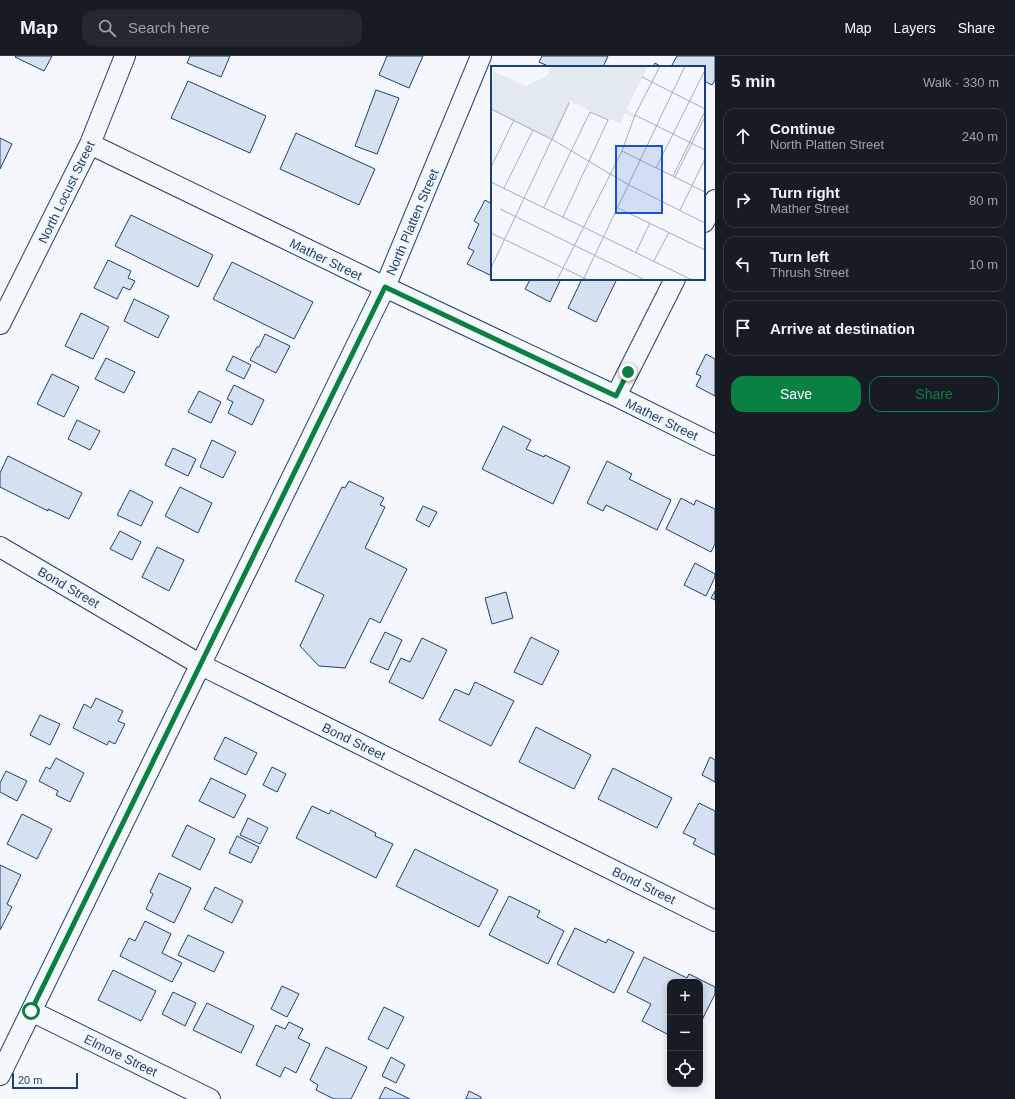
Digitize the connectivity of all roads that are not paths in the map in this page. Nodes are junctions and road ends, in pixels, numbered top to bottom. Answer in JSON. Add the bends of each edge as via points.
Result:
{"nodes":[{"id":1,"x":125,"y":56,"type":"edge"},
{"id":2,"x":482,"y":56,"type":"edge"},
{"id":3,"x":90,"y":144,"type":"junction"},
{"id":4,"x":715,"y":200,"type":"edge"},
{"id":5,"x":705,"y":220,"type":"edge"},
{"id":6,"x":674,"y":280,"type":"edge"},
{"id":7,"x":385,"y":287,"type":"junction"},
{"id":8,"x":0,"y":324,"type":"edge"},
{"id":9,"x":616,"y":396,"type":"junction"},
{"id":10,"x":715,"y":444,"type":"edge"},
{"id":11,"x":0,"y":547,"type":"edge"},
{"id":12,"x":201,"y":665,"type":"junction"},
{"id":13,"x":715,"y":921,"type":"edge"},
{"id":14,"x":31,"y":1011,"type":"junction"},
{"id":15,"x":0,"y":1075,"type":"edge"},
{"id":16,"x":210,"y":1099,"type":"edge"}],
"edges":[{"from":1,"to":3,"type":"street","name":"North Locust Street"},
{"from":2,"to":7,"type":"street","name":"North Platten Street"},
{"from":3,"to":7,"type":"street","name":"Mather Street"},
{"from":3,"to":8,"type":"street","name":"North Locust Street"},
{"from":4,"to":5,"type":"street"},
{"from":6,"to":9,"type":"street"},
{"from":7,"to":9,"type":"street","name":"Mather Street"},
{"from":7,"to":12,"type":"street","name":"North Platten Street"},
{"from":9,"to":10,"type":"street","name":"Mather Street"},
{"from":11,"to":12,"type":"street","name":"Bond Street"},
{"from":12,"to":13,"type":"street","name":"Bond Street"},
{"from":12,"to":14,"type":"street","name":"North Platten Street"},
{"from":14,"to":15,"type":"street","name":"North Platten Street"},
{"from":14,"to":16,"type":"street","name":"Elmore Street"}]}
